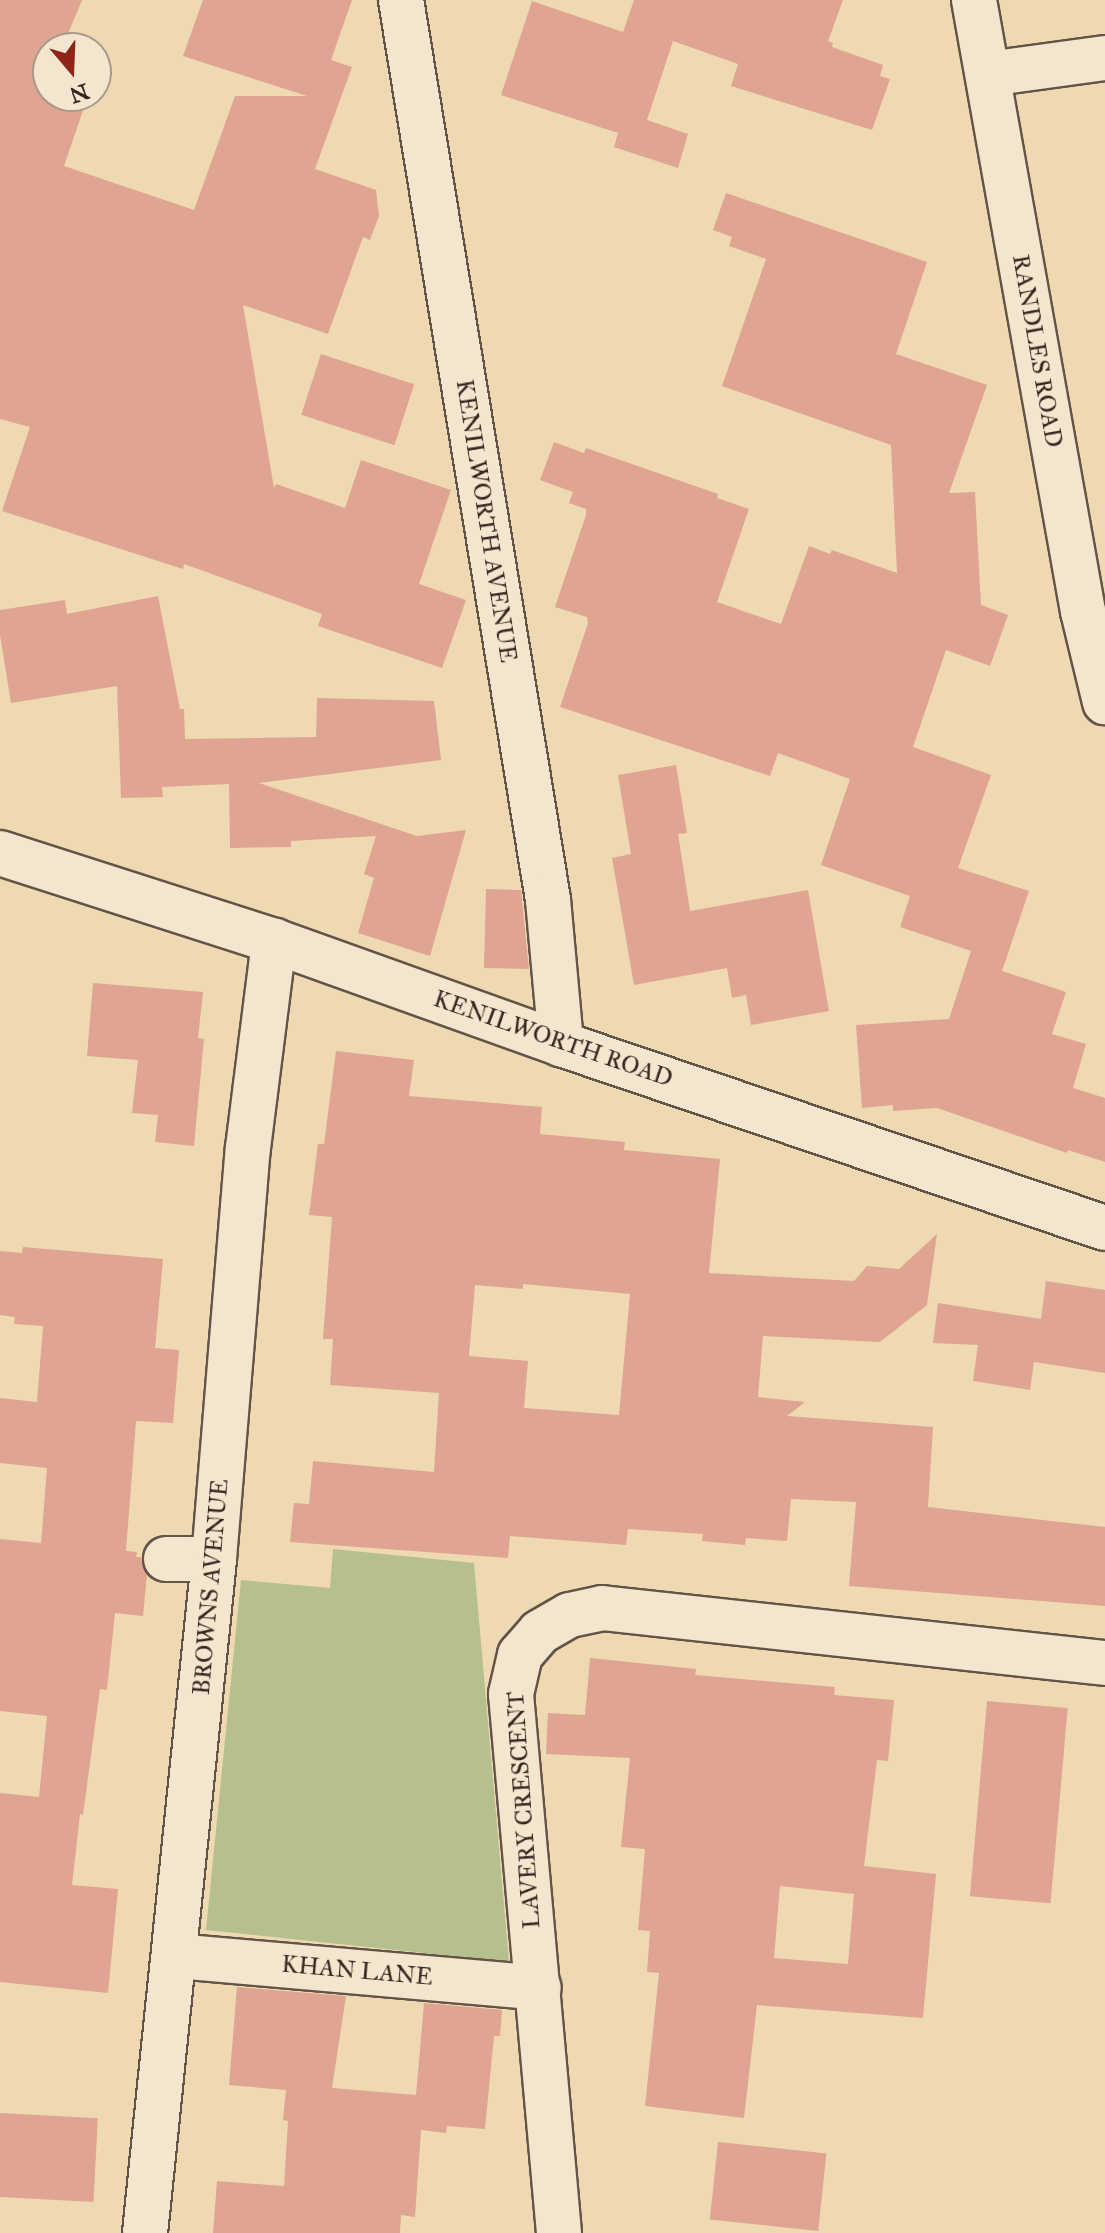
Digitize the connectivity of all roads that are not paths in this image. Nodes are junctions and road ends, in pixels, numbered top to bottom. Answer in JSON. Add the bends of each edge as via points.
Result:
{"nodes":[{"id":1,"x":401,"y":0,"type":"edge"},
{"id":2,"x":974,"y":0,"type":"edge"},
{"id":3,"x":1105,"y":58,"type":"edge"},
{"id":4,"x":988,"y":74,"type":"junction"},
{"id":5,"x":1105,"y":702,"type":"edge"},
{"id":6,"x":0,"y":853,"type":"edge"},
{"id":7,"x":274,"y":941,"type":"junction"},
{"id":8,"x":561,"y":1044,"type":"junction"},
{"id":9,"x":1105,"y":1228,"type":"edge"},
{"id":10,"x":166,"y":1559,"type":"dead end"},
{"id":11,"x":214,"y":1559,"type":"junction"},
{"id":12,"x":1105,"y":1663,"type":"edge"},
{"id":13,"x":176,"y":1956,"type":"junction"},
{"id":14,"x":539,"y":1988,"type":"junction"},
{"id":15,"x":145,"y":2233,"type":"edge"},
{"id":16,"x":559,"y":2233,"type":"edge"}],
"edges":[{"from":1,"to":8,"type":"street","name":"KENILWORTH AVENUE","via":[[548,900]]},
{"from":2,"to":4,"type":"street","name":"RANDLES ROAD"},
{"from":3,"to":4,"type":"street"},
{"from":4,"to":5,"type":"street","name":"RANDLES ROAD","via":[[1083,611]]},
{"from":6,"to":7,"type":"street","name":"KENILWORTH ROAD"},
{"from":7,"to":8,"type":"street","name":"KENILWORTH ROAD"},
{"from":7,"to":11,"type":"street","name":"BROWNS AVENUE","via":[[248,1148]]},
{"from":8,"to":9,"type":"street","name":"KENILWORTH ROAD"},
{"from":10,"to":11,"type":"street"},
{"from":11,"to":13,"type":"street","name":"BROWNS AVENUE"},
{"from":12,"to":14,"type":"street","name":"LAVERY CRESCENT","via":[[602,1608],[570,1615],[540,1632],[520,1655],[511,1694]]},
{"from":13,"to":14,"type":"street","name":"KHAN LANE"},
{"from":13,"to":15,"type":"street","name":"BROWNS AVENUE"},
{"from":14,"to":16,"type":"street","name":"LAVERY CRESCENT"}]}
